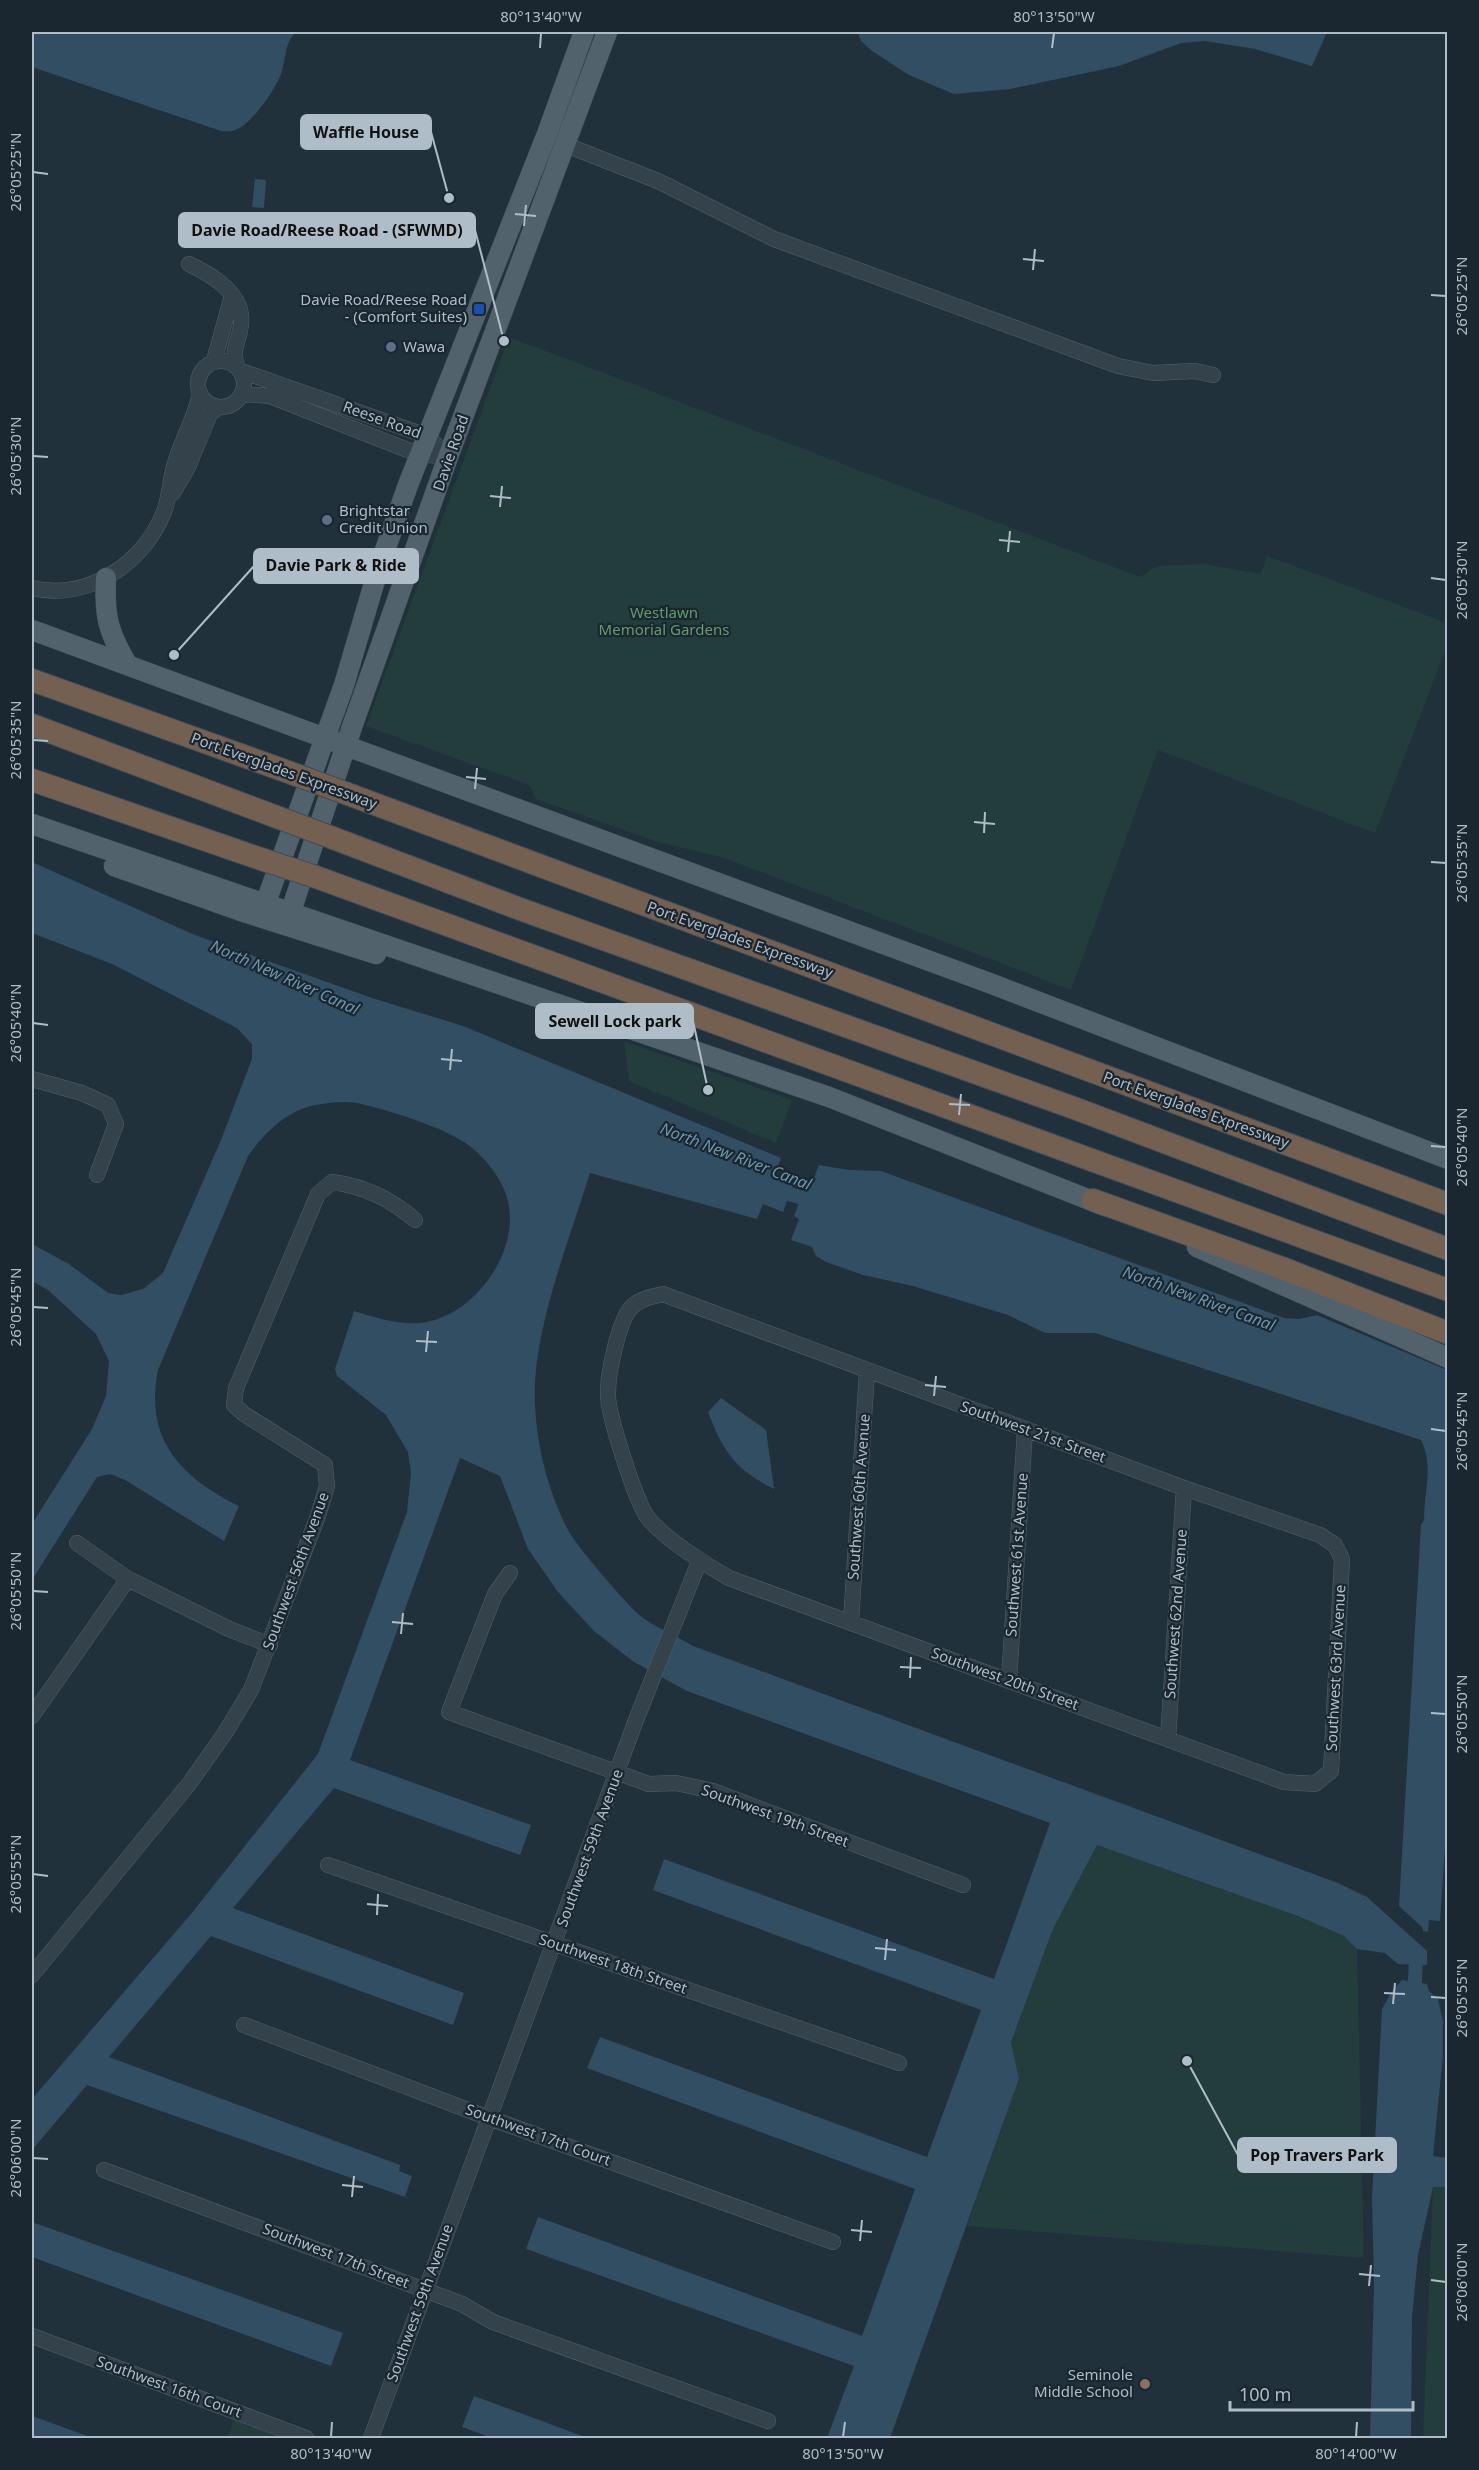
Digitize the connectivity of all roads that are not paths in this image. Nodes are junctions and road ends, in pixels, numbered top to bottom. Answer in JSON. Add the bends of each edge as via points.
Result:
{"nodes":[{"id":1,"x":584,"y":32,"type":"edge"},
{"id":2,"x":607,"y":32,"type":"edge"},
{"id":3,"x":567,"y":145,"type":"junction"},
{"id":4,"x":189,"y":264,"type":"dead end"},
{"id":5,"x":232,"y":296,"type":"junction"},
{"id":6,"x":214,"y":361,"type":"junction"},
{"id":7,"x":239,"y":369,"type":"junction"},
{"id":8,"x":1213,"y":375,"type":"dead end"},
{"id":9,"x":200,"y":394,"type":"junction"},
{"id":10,"x":243,"y":394,"type":"junction"},
{"id":11,"x":219,"y":407,"type":"junction"},
{"id":12,"x":424,"y":445,"type":"junction"},
{"id":13,"x":448,"y":457,"type":"junction"},
{"id":14,"x":167,"y":503,"type":"junction"},
{"id":15,"x":106,"y":578,"type":"junction"},
{"id":16,"x":32,"y":588,"type":"edge"},
{"id":17,"x":32,"y":630,"type":"edge"},
{"id":18,"x":127,"y":664,"type":"junction"},
{"id":19,"x":32,"y":680,"type":"edge"},
{"id":20,"x":32,"y":724,"type":"edge"},
{"id":21,"x":32,"y":735,"type":"edge"},
{"id":22,"x":325,"y":739,"type":"junction"},
{"id":23,"x":346,"y":747,"type":"junction"},
{"id":24,"x":32,"y":780,"type":"edge"},
{"id":25,"x":177,"y":781,"type":"junction"},
{"id":26,"x":32,"y":824,"type":"edge"},
{"id":27,"x":32,"y":837,"type":"edge"},
{"id":28,"x":266,"y":902,"type":"junction"},
{"id":29,"x":291,"y":910,"type":"junction"},
{"id":30,"x":618,"y":1023,"type":"junction"},
{"id":31,"x":32,"y":1079,"type":"edge"},
{"id":32,"x":1448,"y":1159,"type":"edge"},
{"id":33,"x":97,"y":1175,"type":"dead end"},
{"id":34,"x":1093,"y":1200,"type":"junction"},
{"id":35,"x":1448,"y":1204,"type":"edge"},
{"id":36,"x":415,"y":1220,"type":"dead end"},
{"id":37,"x":1448,"y":1250,"type":"edge"},
{"id":38,"x":1448,"y":1290,"type":"edge"},
{"id":39,"x":1448,"y":1333,"type":"edge"},
{"id":40,"x":1448,"y":1358,"type":"edge"},
{"id":41,"x":867,"y":1371,"type":"junction"},
{"id":42,"x":1025,"y":1430,"type":"junction"},
{"id":43,"x":1184,"y":1488,"type":"junction"},
{"id":44,"x":77,"y":1543,"type":"dead end"},
{"id":45,"x":1335,"y":1545,"type":"joint"},
{"id":46,"x":699,"y":1562,"type":"junction"},
{"id":47,"x":510,"y":1573,"type":"dead end"},
{"id":48,"x":128,"y":1579,"type":"junction"},
{"id":49,"x":851,"y":1622,"type":"junction"},
{"id":50,"x":270,"y":1645,"type":"junction"},
{"id":51,"x":1009,"y":1680,"type":"junction"},
{"id":52,"x":32,"y":1716,"type":"edge"},
{"id":53,"x":1168,"y":1739,"type":"junction"},
{"id":54,"x":617,"y":1773,"type":"junction"},
{"id":55,"x":1315,"y":1784,"type":"joint"},
{"id":56,"x":328,"y":1865,"type":"dead end"},
{"id":57,"x":963,"y":1885,"type":"dead end"},
{"id":58,"x":555,"y":1944,"type":"junction"},
{"id":59,"x":32,"y":1975,"type":"edge"},
{"id":60,"x":244,"y":2025,"type":"dead end"},
{"id":61,"x":898,"y":2063,"type":"dead end"},
{"id":62,"x":489,"y":2118,"type":"junction"},
{"id":63,"x":104,"y":2169,"type":"dead end"},
{"id":64,"x":833,"y":2242,"type":"dead end"},
{"id":65,"x":424,"y":2290,"type":"junction"},
{"id":66,"x":32,"y":2336,"type":"edge"},
{"id":67,"x":768,"y":2421,"type":"dead end"},
{"id":68,"x":306,"y":2439,"type":"edge"},
{"id":69,"x":372,"y":2439,"type":"edge"}],
"edges":[{"from":1,"to":12,"type":"main road","name":"Davie Road"},
{"from":2,"to":3,"type":"main road","name":"Davie Road"},
{"from":3,"to":8,"type":"street","via":[[658,181],[774,239],[1118,366],[1153,373],[1195,371]]},
{"from":3,"to":13,"type":"main road","name":"Davie Road"},
{"from":4,"to":5,"type":"street","via":[[224,283]]},
{"from":5,"to":6,"type":"street"},
{"from":5,"to":7,"type":"street","via":[[241,315],[233,352]]},
{"from":6,"to":7,"type":"street","via":[[226,361]]},
{"from":6,"to":9,"type":"street","via":[[200,374]]},
{"from":7,"to":10,"type":"street","via":[[245,382]]},
{"from":7,"to":12,"type":"street","name":"Reese Road"},
{"from":9,"to":11,"type":"street","via":[[207,403]]},
{"from":9,"to":14,"type":"street","via":[[175,463]]},
{"from":10,"to":11,"type":"street","via":[[233,404]]},
{"from":10,"to":12,"type":"street","name":"Reese Road","via":[[270,396]]},
{"from":11,"to":14,"type":"street","via":[[210,414],[188,467]]},
{"from":12,"to":13,"type":"street","name":"Reese Road"},
{"from":12,"to":22,"type":"main road","name":"Davie Road","via":[[378,570]]},
{"from":13,"to":23,"type":"main road","name":"Davie Road"},
{"from":14,"to":15,"type":"street","via":[[149,540]]},
{"from":15,"to":16,"type":"street","via":[[60,591]]},
{"from":15,"to":18,"type":"main road","via":[[111,638]]},
{"from":17,"to":18,"type":"main road"},
{"from":18,"to":22,"type":"main road"},
{"from":19,"to":35,"type":"highway","name":"Port Everglades Expressway","bridge":true},
{"from":20,"to":25,"type":"highway"},
{"from":21,"to":25,"type":"highway"},
{"from":22,"to":23,"type":"main road"},
{"from":22,"to":28,"type":"main road","name":"Davie Road"},
{"from":23,"to":29,"type":"main road","name":"Davie Road"},
{"from":23,"to":32,"type":"main road","via":[[992,984]]},
{"from":24,"to":38,"type":"highway","bridge":true,"via":[[316,877]]},
{"from":25,"to":37,"type":"highway","bridge":true,"via":[[1074,1108]]},
{"from":26,"to":28,"type":"main road"},
{"from":27,"to":30,"type":"main road","via":[[247,913],[494,991]]},
{"from":28,"to":29,"type":"main road"},
{"from":29,"to":30,"type":"main road"},
{"from":30,"to":34,"type":"main road","via":[[829,1097]]},
{"from":31,"to":33,"type":"street","via":[[108,1105],[116,1124]]},
{"from":34,"to":39,"type":"highway"},
{"from":34,"to":40,"type":"main road"},
{"from":36,"to":50,"type":"street","name":"Southwest 56th Avenue","via":[[395,1202],[351,1184],[332,1182],[318,1194],[236,1388],[234,1405],[243,1414],[325,1466],[327,1486],[318,1516]]},
{"from":41,"to":42,"type":"street","name":"Southwest 21st Street"},
{"from":41,"to":46,"type":"street","name":"Southwest 21st Street","via":[[663,1294],[645,1298],[630,1309],[614,1349],[607,1394],[625,1465],[648,1518]]},
{"from":41,"to":49,"type":"street","name":"Southwest 60th Avenue"},
{"from":42,"to":43,"type":"street","name":"Southwest 21st Street"},
{"from":42,"to":51,"type":"street","name":"Southwest 61st Avenue"},
{"from":43,"to":45,"type":"street","name":"Southwest 21st Street","via":[[1320,1535]]},
{"from":43,"to":53,"type":"street","name":"Southwest 62nd Avenue"},
{"from":44,"to":48,"type":"street"},
{"from":45,"to":55,"type":"street","name":"Southwest 63rd Avenue","via":[[1342,1558],[1331,1771]]},
{"from":46,"to":49,"type":"street","name":"Southwest 20th Street","via":[[729,1578]]},
{"from":46,"to":54,"type":"street","name":"Southwest 59th Avenue"},
{"from":47,"to":54,"type":"street","name":"Southwest 19th Street","via":[[495,1594],[449,1713]]},
{"from":48,"to":50,"type":"street"},
{"from":48,"to":52,"type":"street"},
{"from":49,"to":51,"type":"street","name":"Southwest 20th Street"},
{"from":50,"to":59,"type":"street","name":"Southwest 56th Avenue","via":[[251,1690],[195,1775]]},
{"from":51,"to":53,"type":"street","name":"Southwest 20th Street"},
{"from":53,"to":55,"type":"street","name":"Southwest 20th Street","via":[[1284,1782]]},
{"from":54,"to":57,"type":"street","name":"Southwest 19th Street","via":[[649,1784],[676,1783],[713,1791]]},
{"from":54,"to":58,"type":"street","name":"Southwest 59th Avenue"},
{"from":56,"to":58,"type":"street","name":"Southwest 18th Street"},
{"from":58,"to":61,"type":"street","name":"Southwest 18th Street"},
{"from":58,"to":62,"type":"street","name":"Southwest 59th Avenue"},
{"from":60,"to":62,"type":"street","name":"Southwest 17th Court"},
{"from":62,"to":64,"type":"street","name":"Southwest 17th Court"},
{"from":62,"to":65,"type":"street","name":"Southwest 59th Avenue"},
{"from":63,"to":65,"type":"street","name":"Southwest 17th Street"},
{"from":65,"to":67,"type":"street","name":"Southwest 17th Street","via":[[462,2304],[494,2322]]},
{"from":65,"to":69,"type":"street","name":"Southwest 59th Avenue"},
{"from":66,"to":68,"type":"street","name":"Southwest 16th Court"}]}
